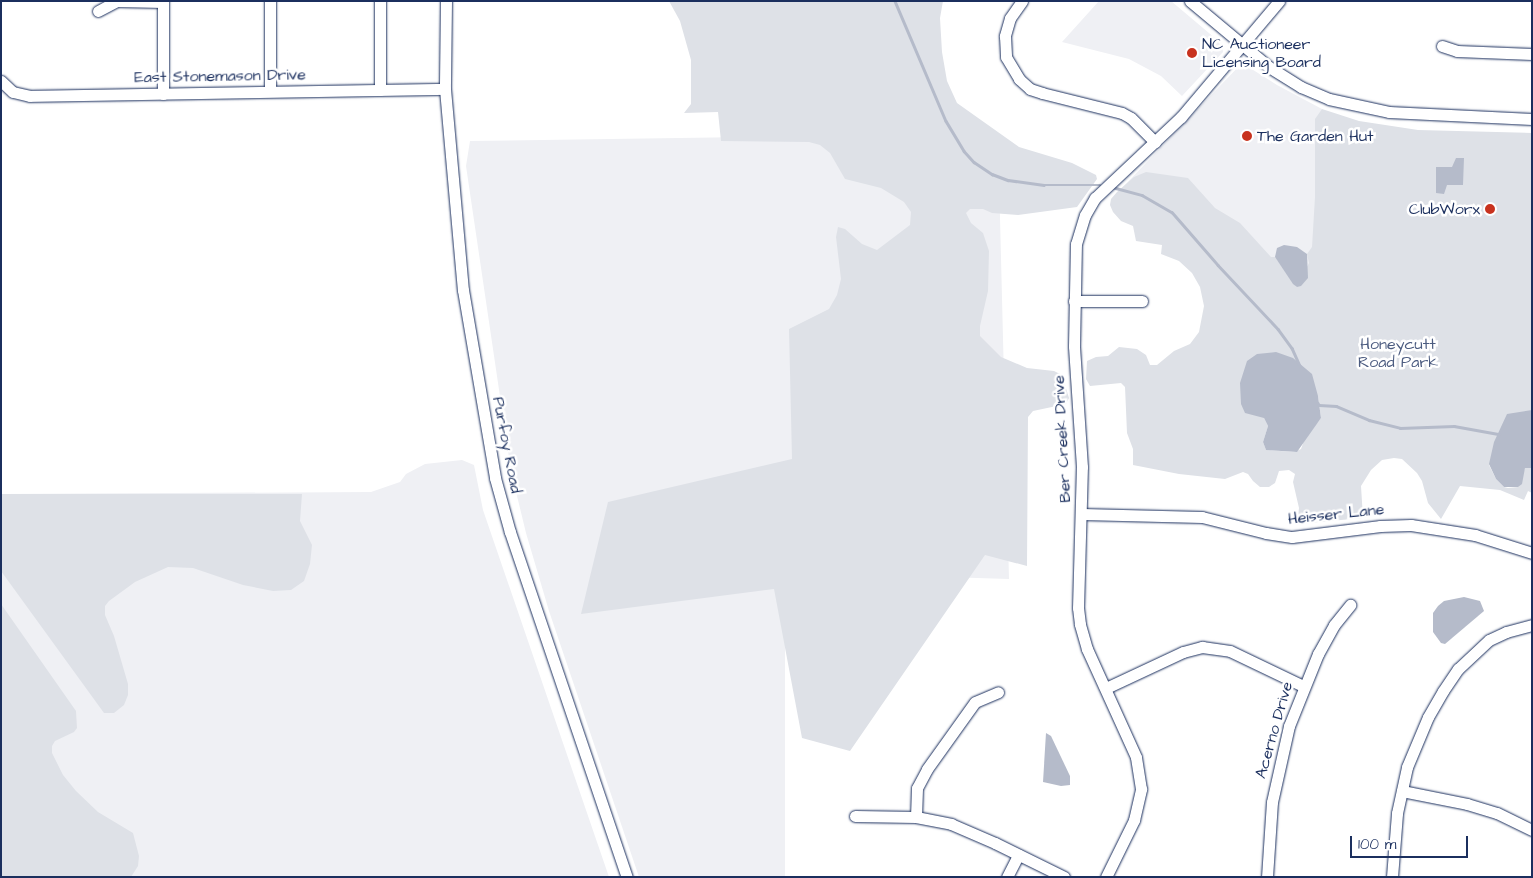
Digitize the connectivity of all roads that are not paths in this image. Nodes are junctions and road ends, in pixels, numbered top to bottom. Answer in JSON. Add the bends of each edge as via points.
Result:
{"nodes":[{"id":1,"x":270,"y":1,"type":"edge"},
{"id":2,"x":380,"y":1,"type":"edge"},
{"id":3,"x":446,"y":1,"type":"edge"},
{"id":4,"x":1022,"y":1,"type":"edge"},
{"id":5,"x":1190,"y":1,"type":"edge"},
{"id":6,"x":1279,"y":1,"type":"edge"},
{"id":7,"x":163,"y":2,"type":"edge"},
{"id":8,"x":98,"y":11,"type":"dead end"},
{"id":9,"x":1243,"y":46,"type":"junction"},
{"id":10,"x":1442,"y":46,"type":"dead end"},
{"id":11,"x":1532,"y":54,"type":"edge"},
{"id":12,"x":1,"y":81,"type":"edge"},
{"id":13,"x":445,"y":89,"type":"junction"},
{"id":14,"x":380,"y":90,"type":"junction"},
{"id":15,"x":270,"y":91,"type":"junction"},
{"id":16,"x":163,"y":94,"type":"junction"},
{"id":17,"x":1532,"y":120,"type":"edge"},
{"id":18,"x":1155,"y":142,"type":"junction"},
{"id":19,"x":1074,"y":301,"type":"junction"},
{"id":20,"x":1142,"y":301,"type":"dead end"},
{"id":21,"x":1082,"y":514,"type":"junction"},
{"id":22,"x":1532,"y":553,"type":"edge"},
{"id":23,"x":1350,"y":605,"type":"dead end"},
{"id":24,"x":1532,"y":625,"type":"edge"},
{"id":25,"x":1303,"y":686,"type":"junction"},
{"id":26,"x":1106,"y":688,"type":"junction"},
{"id":27,"x":998,"y":692,"type":"dead end"},
{"id":28,"x":1402,"y":790,"type":"junction"},
{"id":29,"x":856,"y":816,"type":"dead end"},
{"id":30,"x":916,"y":817,"type":"junction"},
{"id":31,"x":1532,"y":830,"type":"edge"},
{"id":32,"x":1018,"y":855,"type":"junction"},
{"id":33,"x":627,"y":877,"type":"edge"},
{"id":34,"x":1007,"y":877,"type":"edge"},
{"id":35,"x":1064,"y":877,"type":"edge"},
{"id":36,"x":1106,"y":877,"type":"edge"},
{"id":37,"x":1267,"y":877,"type":"edge"},
{"id":38,"x":1392,"y":877,"type":"edge"}],
"edges":[{"from":1,"to":15,"type":"street"},
{"from":2,"to":14,"type":"street"},
{"from":3,"to":13,"type":"street","name":"Purfoy Road"},
{"from":4,"to":18,"type":"street","via":[[1010,18],[1005,36],[1006,57],[1019,79],[1042,94],[1122,113]]},
{"from":5,"to":9,"type":"street"},
{"from":6,"to":9,"type":"street","name":"Ber Creek Drive"},
{"from":7,"to":8,"type":"street","via":[[117,2]]},
{"from":7,"to":16,"type":"street"},
{"from":9,"to":17,"type":"street","via":[[1290,80],[1343,103],[1389,112]]},
{"from":9,"to":18,"type":"street","name":"Ber Creek Drive"},
{"from":10,"to":11,"type":"street","via":[[1470,52]]},
{"from":12,"to":16,"type":"street","name":"East Stonemason Drive","via":[[13,92],[30,96]]},
{"from":13,"to":14,"type":"street","name":"East Stonemason Drive"},
{"from":13,"to":33,"type":"street","name":"Purfoy Road","via":[[463,290],[498,487],[510,532]]},
{"from":14,"to":15,"type":"street","name":"East Stonemason Drive"},
{"from":15,"to":16,"type":"street","name":"East Stonemason Drive"},
{"from":18,"to":19,"type":"street","name":"Ber Creek Drive","via":[[1102,191],[1085,215],[1074,254]]},
{"from":19,"to":20,"type":"street"},
{"from":19,"to":21,"type":"street","name":"Ber Creek Drive"},
{"from":21,"to":22,"type":"street","name":"Heisser Lane","via":[[1202,517],[1292,537],[1411,525],[1475,535]]},
{"from":21,"to":26,"type":"street","name":"Ber Creek Drive","via":[[1080,624]]},
{"from":23,"to":25,"type":"street","name":"Acerno Drive","via":[[1322,646]]},
{"from":24,"to":28,"type":"street","via":[[1489,640],[1458,670],[1428,717],[1407,767]]},
{"from":25,"to":26,"type":"street","via":[[1230,651],[1202,647],[1183,652]]},
{"from":25,"to":37,"type":"street","name":"Acerno Drive","via":[[1289,726],[1273,794]]},
{"from":26,"to":36,"type":"street","name":"Ber Creek Drive","via":[[1136,757],[1140,789],[1134,820]]},
{"from":27,"to":30,"type":"street","via":[[975,702],[927,769],[917,788]]},
{"from":28,"to":31,"type":"street","via":[[1497,813]]},
{"from":28,"to":38,"type":"street"},
{"from":29,"to":30,"type":"street"},
{"from":30,"to":32,"type":"street","via":[[951,824]]},
{"from":32,"to":34,"type":"street"},
{"from":32,"to":35,"type":"street"}]}
